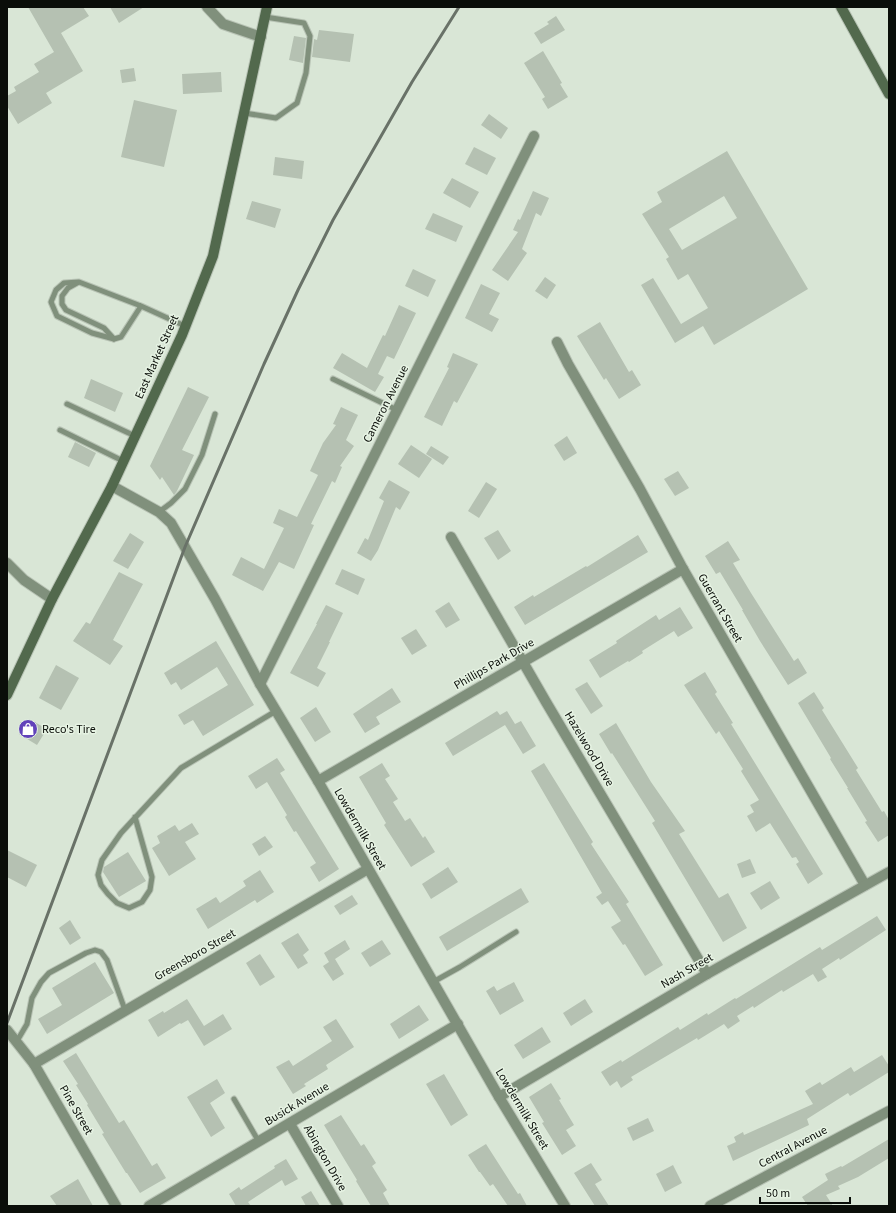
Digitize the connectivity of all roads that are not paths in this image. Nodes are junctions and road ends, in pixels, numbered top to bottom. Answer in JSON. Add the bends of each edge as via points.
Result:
{"nodes":[{"id":1,"x":207,"y":7,"type":"edge"},
{"id":2,"x":841,"y":7,"type":"edge"},
{"id":3,"x":266,"y":12,"type":"edge"},
{"id":4,"x":261,"y":38,"type":"junction"},
{"id":5,"x":889,"y":94,"type":"edge"},
{"id":6,"x":244,"y":113,"type":"junction"},
{"id":7,"x":534,"y":136,"type":"dead end"},
{"id":8,"x":79,"y":282,"type":"junction"},
{"id":9,"x":141,"y":306,"type":"junction"},
{"id":10,"x":186,"y":326,"type":"junction"},
{"id":11,"x":114,"y":339,"type":"junction"},
{"id":12,"x":557,"y":342,"type":"dead end"},
{"id":13,"x":333,"y":378,"type":"dead end"},
{"id":14,"x":67,"y":404,"type":"dead end"},
{"id":15,"x":397,"y":410,"type":"junction"},
{"id":16,"x":215,"y":414,"type":"dead end"},
{"id":17,"x":60,"y":430,"type":"dead end"},
{"id":18,"x":135,"y":436,"type":"junction"},
{"id":19,"x":123,"y":461,"type":"junction"},
{"id":20,"x":112,"y":486,"type":"junction"},
{"id":21,"x":158,"y":512,"type":"junction"},
{"id":22,"x":451,"y":537,"type":"dead end"},
{"id":23,"x":7,"y":563,"type":"edge"},
{"id":24,"x":683,"y":569,"type":"junction"},
{"id":25,"x":52,"y":598,"type":"junction"},
{"id":26,"x":523,"y":662,"type":"junction"},
{"id":27,"x":260,"y":684,"type":"junction"},
{"id":28,"x":7,"y":694,"type":"edge"},
{"id":29,"x":276,"y":711,"type":"junction"},
{"id":30,"x":318,"y":781,"type":"junction"},
{"id":31,"x":135,"y":817,"type":"junction"},
{"id":32,"x":368,"y":869,"type":"junction"},
{"id":33,"x":889,"y":872,"type":"edge"},
{"id":34,"x":865,"y":885,"type":"junction"},
{"id":35,"x":516,"y":932,"type":"dead end"},
{"id":36,"x":707,"y":974,"type":"junction"},
{"id":37,"x":433,"y":982,"type":"junction"},
{"id":38,"x":126,"y":1010,"type":"junction"},
{"id":39,"x":458,"y":1024,"type":"junction"},
{"id":40,"x":7,"y":1030,"type":"edge"},
{"id":41,"x":17,"y":1041,"type":"junction"},
{"id":42,"x":34,"y":1064,"type":"junction"},
{"id":43,"x":499,"y":1097,"type":"junction"},
{"id":44,"x":234,"y":1099,"type":"dead end"},
{"id":45,"x":889,"y":1111,"type":"edge"},
{"id":46,"x":290,"y":1124,"type":"junction"},
{"id":47,"x":259,"y":1142,"type":"junction"},
{"id":48,"x":116,"y":1206,"type":"edge"},
{"id":49,"x":149,"y":1206,"type":"edge"},
{"id":50,"x":338,"y":1206,"type":"edge"},
{"id":51,"x":565,"y":1206,"type":"edge"},
{"id":52,"x":710,"y":1206,"type":"edge"}],
"edges":[{"from":1,"to":4,"type":"street","via":[[223,24]]},
{"from":2,"to":5,"type":"main road"},
{"from":3,"to":4,"type":"main road","name":"East Market Street"},
{"from":3,"to":6,"type":"lane","via":[[304,23],[310,36],[306,73],[298,104],[276,118]]},
{"from":4,"to":6,"type":"main road","name":"East Market Street"},
{"from":6,"to":10,"type":"main road","name":"East Market Street","via":[[213,256]]},
{"from":7,"to":15,"type":"street","name":"Cameron Avenue"},
{"from":8,"to":9,"type":"lane"},
{"from":8,"to":11,"type":"lane","via":[[68,288],[62,296],[62,304],[66,310],[104,328]]},
{"from":8,"to":11,"type":"lane","via":[[64,283],[56,290],[52,302],[57,316],[92,333]]},
{"from":9,"to":10,"type":"lane"},
{"from":9,"to":11,"type":"lane","via":[[121,338]]},
{"from":10,"to":18,"type":"main road","name":"East Market Street"},
{"from":12,"to":24,"type":"street","name":"Guerrant Street"},
{"from":13,"to":15,"type":"lane"},
{"from":14,"to":18,"type":"lane"},
{"from":15,"to":27,"type":"street","name":"Cameron Avenue"},
{"from":16,"to":21,"type":"lane","via":[[202,455],[185,489]]},
{"from":17,"to":19,"type":"lane"},
{"from":18,"to":19,"type":"main road","name":"East Market Street"},
{"from":19,"to":20,"type":"main road","name":"East Market Street"},
{"from":20,"to":21,"type":"street","name":"Lowdermilk Street"},
{"from":20,"to":25,"type":"main road","name":"East Market Street"},
{"from":21,"to":27,"type":"street","name":"Lowdermilk Street","via":[[171,523]]},
{"from":22,"to":26,"type":"street","name":"Hazelwood Drive"},
{"from":23,"to":25,"type":"street","via":[[24,580]]},
{"from":24,"to":26,"type":"street","name":"Phillips Park Drive"},
{"from":24,"to":34,"type":"street","name":"Guerrant Street"},
{"from":25,"to":28,"type":"main road","name":"East Market Street"},
{"from":26,"to":30,"type":"street","name":"Phillips Park Drive"},
{"from":26,"to":36,"type":"street","name":"Hazelwood Drive"},
{"from":27,"to":29,"type":"street","name":"Lowdermilk Street"},
{"from":29,"to":30,"type":"street","name":"Lowdermilk Street"},
{"from":29,"to":31,"type":"lane","via":[[181,768]]},
{"from":30,"to":32,"type":"street","name":"Lowdermilk Street"},
{"from":31,"to":31,"type":"lane","via":[[102,860],[98,875],[101,885],[108,894],[117,903],[129,908],[142,902],[150,890],[152,877]]},
{"from":32,"to":37,"type":"street","name":"Lowdermilk Street"},
{"from":32,"to":38,"type":"street","name":"Greensboro Street"},
{"from":33,"to":34,"type":"street","name":"Nash Street"},
{"from":34,"to":36,"type":"street","name":"Nash Street"},
{"from":35,"to":37,"type":"lane"},
{"from":36,"to":43,"type":"street","name":"Nash Street"},
{"from":37,"to":39,"type":"street","name":"Lowdermilk Street"},
{"from":38,"to":41,"type":"lane","via":[[107,960],[101,952],[95,950],[49,973],[41,982],[32,998],[27,1024]]},
{"from":38,"to":42,"type":"street","name":"Greensboro Street"},
{"from":39,"to":43,"type":"street","name":"Lowdermilk Street"},
{"from":39,"to":46,"type":"street","name":"Busick Avenue"},
{"from":40,"to":41,"type":"street","name":"Pine Street"},
{"from":41,"to":42,"type":"street","name":"Pine Street"},
{"from":42,"to":48,"type":"street","name":"Pine Street"},
{"from":43,"to":51,"type":"street","name":"Lowdermilk Street"},
{"from":44,"to":47,"type":"lane"},
{"from":45,"to":52,"type":"street","name":"Central Avenue"},
{"from":46,"to":47,"type":"street","name":"Busick Avenue"},
{"from":46,"to":50,"type":"street","name":"Abington Drive"},
{"from":47,"to":49,"type":"street","name":"Busick Avenue"}]}
